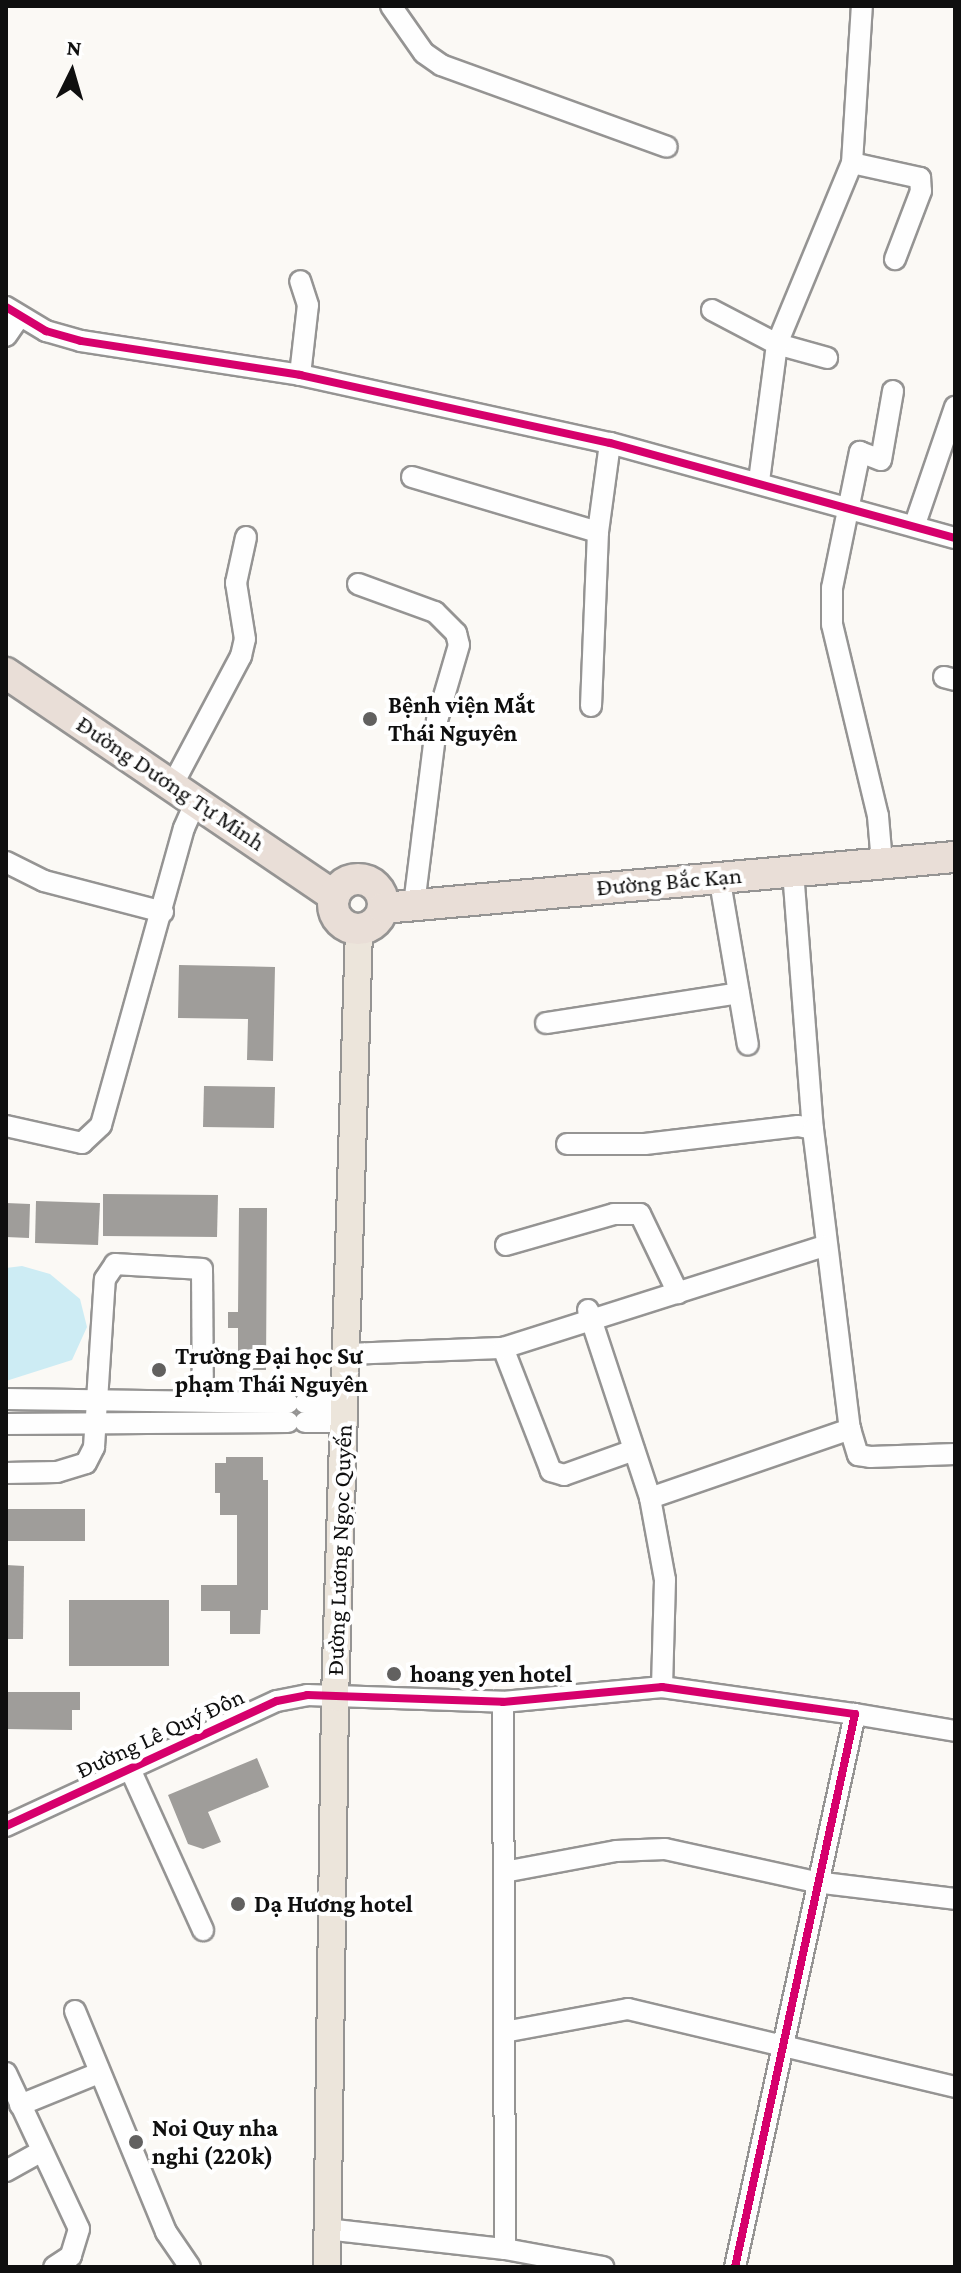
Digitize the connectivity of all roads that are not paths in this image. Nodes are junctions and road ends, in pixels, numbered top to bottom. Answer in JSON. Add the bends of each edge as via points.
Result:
{"nodes":[{"id":1,"x":391,"y":6,"type":"edge"},
{"id":2,"x":862,"y":6,"type":"edge"},
{"id":3,"x":667,"y":147,"type":"dead end"},
{"id":4,"x":852,"y":163,"type":"junction"},
{"id":5,"x":895,"y":259,"type":"dead end"},
{"id":6,"x":300,"y":281,"type":"dead end"},
{"id":7,"x":712,"y":310,"type":"dead end"},
{"id":8,"x":13,"y":311,"type":"edge"},
{"id":9,"x":6,"y":336,"type":"edge"},
{"id":10,"x":777,"y":344,"type":"junction"},
{"id":11,"x":827,"y":358,"type":"dead end"},
{"id":12,"x":300,"y":375,"type":"junction"},
{"id":13,"x":893,"y":391,"type":"dead end"},
{"id":14,"x":955,"y":407,"type":"edge"},
{"id":15,"x":610,"y":443,"type":"junction"},
{"id":16,"x":412,"y":477,"type":"dead end"},
{"id":17,"x":759,"y":481,"type":"junction"},
{"id":18,"x":852,"y":507,"type":"junction"},
{"id":19,"x":915,"y":524,"type":"junction"},
{"id":20,"x":598,"y":532,"type":"junction"},
{"id":21,"x":246,"y":537,"type":"dead end"},
{"id":22,"x":955,"y":538,"type":"edge"},
{"id":23,"x":358,"y":584,"type":"dead end"},
{"id":24,"x":6,"y":673,"type":"edge"},
{"id":25,"x":591,"y":706,"type":"dead end"},
{"id":26,"x":186,"y":790,"type":"junction"},
{"id":27,"x":955,"y":857,"type":"edge"},
{"id":28,"x":6,"y":862,"type":"edge"},
{"id":29,"x":882,"y":863,"type":"junction"},
{"id":30,"x":793,"y":871,"type":"junction"},
{"id":31,"x":719,"y":876,"type":"junction"},
{"id":32,"x":334,"y":896,"type":"junction"},
{"id":33,"x":414,"y":904,"type":"junction"},
{"id":34,"x":383,"y":908,"type":"junction"},
{"id":35,"x":163,"y":912,"type":"junction"},
{"id":36,"x":359,"y":929,"type":"junction"},
{"id":37,"x":739,"y":993,"type":"junction"},
{"id":38,"x":546,"y":1023,"type":"dead end"},
{"id":39,"x":748,"y":1045,"type":"dead end"},
{"id":40,"x":6,"y":1126,"type":"edge"},
{"id":41,"x":813,"y":1129,"type":"junction"},
{"id":42,"x":567,"y":1144,"type":"dead end"},
{"id":43,"x":506,"y":1245,"type":"dead end"},
{"id":44,"x":824,"y":1246,"type":"junction"},
{"id":45,"x":678,"y":1293,"type":"junction"},
{"id":46,"x":590,"y":1315,"type":"junction"},
{"id":47,"x":503,"y":1348,"type":"junction"},
{"id":48,"x":345,"y":1354,"type":"junction"},
{"id":49,"x":95,"y":1398,"type":"junction"},
{"id":50,"x":6,"y":1399,"type":"edge"},
{"id":51,"x":203,"y":1400,"type":"junction"},
{"id":52,"x":296,"y":1413,"type":"junction"},
{"id":53,"x":344,"y":1413,"type":"junction"},
{"id":54,"x":6,"y":1424,"type":"edge"},
{"id":55,"x":95,"y":1425,"type":"junction"},
{"id":56,"x":850,"y":1429,"type":"junction"},
{"id":57,"x":634,"y":1450,"type":"junction"},
{"id":58,"x":955,"y":1454,"type":"edge"},
{"id":59,"x":6,"y":1473,"type":"edge"},
{"id":60,"x":650,"y":1498,"type":"junction"},
{"id":61,"x":662,"y":1687,"type":"junction"},
{"id":62,"x":335,"y":1698,"type":"junction"},
{"id":63,"x":503,"y":1702,"type":"junction"},
{"id":64,"x":855,"y":1714,"type":"junction"},
{"id":65,"x":955,"y":1731,"type":"edge"},
{"id":66,"x":130,"y":1769,"type":"junction"},
{"id":67,"x":6,"y":1826,"type":"edge"},
{"id":68,"x":504,"y":1872,"type":"junction"},
{"id":69,"x":815,"y":1882,"type":"junction"},
{"id":70,"x":955,"y":1899,"type":"edge"},
{"id":71,"x":203,"y":1930,"type":"dead end"},
{"id":72,"x":75,"y":2011,"type":"dead end"},
{"id":73,"x":504,"y":2032,"type":"junction"},
{"id":74,"x":781,"y":2046,"type":"junction"},
{"id":75,"x":6,"y":2073,"type":"edge"},
{"id":76,"x":99,"y":2073,"type":"junction"},
{"id":77,"x":955,"y":2087,"type":"edge"},
{"id":78,"x":20,"y":2105,"type":"junction"},
{"id":79,"x":40,"y":2152,"type":"junction"},
{"id":80,"x":6,"y":2171,"type":"edge"},
{"id":81,"x":326,"y":2229,"type":"junction"},
{"id":82,"x":505,"y":2249,"type":"junction"},
{"id":83,"x":589,"y":2266,"type":"edge"},
{"id":84,"x":54,"y":2267,"type":"edge"},
{"id":85,"x":190,"y":2267,"type":"edge"},
{"id":86,"x":327,"y":2267,"type":"edge"},
{"id":87,"x":735,"y":2267,"type":"edge"}],
"edges":[{"from":1,"to":3,"type":"street","via":[[424,53],[441,65]]},
{"from":2,"to":4,"type":"street"},
{"from":4,"to":5,"type":"street","via":[[920,178],[921,191]]},
{"from":4,"to":10,"type":"street"},
{"from":6,"to":12,"type":"street","via":[[308,305]]},
{"from":7,"to":10,"type":"street"},
{"from":8,"to":9,"type":"street"},
{"from":8,"to":12,"type":"street","via":[[46,331],[125,352]]},
{"from":10,"to":11,"type":"street"},
{"from":10,"to":17,"type":"street"},
{"from":12,"to":15,"type":"street"},
{"from":13,"to":18,"type":"street","via":[[881,460],[860,452]]},
{"from":14,"to":19,"type":"street"},
{"from":15,"to":17,"type":"street"},
{"from":15,"to":20,"type":"street"},
{"from":16,"to":20,"type":"street"},
{"from":17,"to":18,"type":"street"},
{"from":18,"to":19,"type":"street"},
{"from":18,"to":29,"type":"street","via":[[832,588],[832,624],[878,816]]},
{"from":19,"to":22,"type":"street"},
{"from":20,"to":25,"type":"street"},
{"from":21,"to":26,"type":"street","via":[[236,583],[245,639],[241,656]]},
{"from":23,"to":33,"type":"street","via":[[435,612],[456,633],[459,645],[437,720]]},
{"from":24,"to":26,"type":"highway","name":"Đường Dương Tự Minh"},
{"from":26,"to":32,"type":"highway","name":"Đường Dương Tự Minh"},
{"from":26,"to":35,"type":"street"},
{"from":27,"to":29,"type":"highway","name":"Đường Bắc Kạn"},
{"from":28,"to":35,"type":"street","via":[[58,885]]},
{"from":29,"to":30,"type":"highway","name":"Đường Bắc Kạn"},
{"from":30,"to":31,"type":"highway","name":"Đường Bắc Kạn"},
{"from":30,"to":41,"type":"street"},
{"from":31,"to":33,"type":"highway","name":"Đường Bắc Kạn"},
{"from":31,"to":37,"type":"street"},
{"from":32,"to":34,"type":"highway","via":[[351,880],[364,880],[375,886]]},
{"from":32,"to":36,"type":"highway","via":[[338,919]]},
{"from":33,"to":34,"type":"highway","name":"Đường Bắc Kạn"},
{"from":34,"to":36,"type":"highway","via":[[378,919]]},
{"from":35,"to":40,"type":"street","via":[[111,1097],[93,1136],[69,1143]]},
{"from":36,"to":48,"type":"main road","name":"Đường Lương Ngọc Quyến"},
{"from":37,"to":38,"type":"street"},
{"from":37,"to":39,"type":"street"},
{"from":41,"to":42,"type":"street","via":[[798,1126],[645,1144]]},
{"from":41,"to":44,"type":"street"},
{"from":43,"to":45,"type":"street","via":[[614,1214],[640,1214]]},
{"from":44,"to":45,"type":"street"},
{"from":44,"to":56,"type":"street","via":[[834,1281]]},
{"from":45,"to":46,"type":"street"},
{"from":46,"to":47,"type":"street"},
{"from":46,"to":57,"type":"street"},
{"from":47,"to":48,"type":"street"},
{"from":47,"to":57,"type":"street","via":[[551,1471],[564,1475]]},
{"from":48,"to":53,"type":"main road","name":"Đường Lương Ngọc Quyến"},
{"from":49,"to":50,"type":"street"},
{"from":49,"to":51,"type":"street"},
{"from":49,"to":51,"type":"street","via":[[108,1270],[115,1264],[152,1263],[202,1269]]},
{"from":49,"to":55,"type":"street"},
{"from":51,"to":52,"type":"street"},
{"from":52,"to":53,"type":"street"},
{"from":52,"to":55,"type":"street"},
{"from":53,"to":62,"type":"main road","name":"Đường Lương Ngọc Quyến"},
{"from":54,"to":55,"type":"street"},
{"from":55,"to":59,"type":"street","via":[[94,1447],[86,1463],[57,1472]]},
{"from":56,"to":58,"type":"street","via":[[858,1455]]},
{"from":56,"to":60,"type":"street"},
{"from":57,"to":60,"type":"street"},
{"from":60,"to":61,"type":"street","via":[[665,1580]]},
{"from":61,"to":63,"type":"street","name":"Đường Lê Quý Đôn"},
{"from":61,"to":64,"type":"street","name":"Đường Lê Quý Đôn"},
{"from":62,"to":63,"type":"street","name":"Đường Lê Quý Đôn"},
{"from":62,"to":66,"type":"street","name":"Đường Lê Quý Đôn","via":[[307,1695],[277,1701]]},
{"from":62,"to":81,"type":"main road","name":"Đường Lương Ngọc Quyến"},
{"from":63,"to":68,"type":"street"},
{"from":64,"to":65,"type":"street","name":"Đường Lê Quý Đôn"},
{"from":64,"to":69,"type":"street"},
{"from":66,"to":67,"type":"street","name":"Đường Lê Quý Đôn"},
{"from":66,"to":71,"type":"street"},
{"from":68,"to":69,"type":"street","via":[[616,1851],[665,1849]]},
{"from":68,"to":73,"type":"street"},
{"from":69,"to":70,"type":"street"},
{"from":69,"to":74,"type":"street"},
{"from":72,"to":76,"type":"street"},
{"from":73,"to":74,"type":"street","via":[[628,2009]]},
{"from":73,"to":82,"type":"street"},
{"from":74,"to":77,"type":"street"},
{"from":74,"to":87,"type":"street"},
{"from":75,"to":78,"type":"street"},
{"from":76,"to":78,"type":"street"},
{"from":76,"to":85,"type":"street","via":[[166,2232]]},
{"from":78,"to":79,"type":"street"},
{"from":79,"to":80,"type":"street"},
{"from":79,"to":84,"type":"street","via":[[79,2229],[71,2256]]},
{"from":81,"to":82,"type":"street"},
{"from":81,"to":86,"type":"main road","name":"Đường Lương Ngọc Quyến"},
{"from":82,"to":83,"type":"street"}]}
